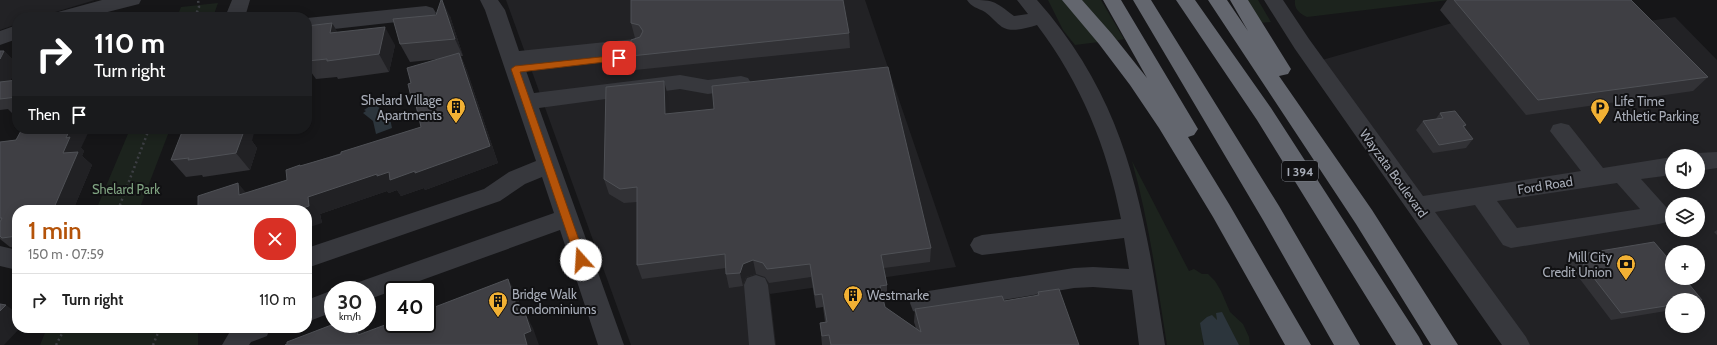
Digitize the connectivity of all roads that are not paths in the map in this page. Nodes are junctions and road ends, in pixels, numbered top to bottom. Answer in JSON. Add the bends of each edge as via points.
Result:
{"nodes":[{"id":1,"x":132,"y":0,"type":"edge"},
{"id":2,"x":241,"y":0,"type":"edge"},
{"id":3,"x":489,"y":0,"type":"edge"},
{"id":4,"x":976,"y":0,"type":"edge"},
{"id":5,"x":1026,"y":0,"type":"edge"},
{"id":6,"x":1071,"y":0,"type":"edge"},
{"id":7,"x":1112,"y":0,"type":"edge"},
{"id":8,"x":1142,"y":0,"type":"edge"},
{"id":9,"x":1185,"y":0,"type":"edge"},
{"id":10,"x":1217,"y":0,"type":"edge"},
{"id":11,"x":1239,"y":0,"type":"edge"},
{"id":12,"x":1273,"y":0,"type":"edge"},
{"id":13,"x":88,"y":5,"type":"edge"},
{"id":14,"x":75,"y":12,"type":"edge"},
{"id":15,"x":237,"y":12,"type":"edge"},
{"id":16,"x":426,"y":13,"type":"dead end"},
{"id":17,"x":1041,"y":17,"type":"junction"},
{"id":18,"x":312,"y":24,"type":"edge"},
{"id":19,"x":12,"y":34,"type":"edge"},
{"id":20,"x":0,"y":38,"type":"edge"},
{"id":21,"x":635,"y":51,"type":"edge"},
{"id":22,"x":513,"y":64,"type":"junction"},
{"id":23,"x":748,"y":83,"type":"edge"},
{"id":24,"x":526,"y":102,"type":"junction"},
{"id":25,"x":1561,"y":131,"type":"dead end"},
{"id":26,"x":1717,"y":160,"type":"edge"},
{"id":27,"x":1705,"y":161,"type":"edge"},
{"id":28,"x":548,"y":165,"type":"junction"},
{"id":29,"x":1665,"y":167,"type":"edge"},
{"id":30,"x":1622,"y":173,"type":"junction"},
{"id":31,"x":1598,"y":177,"type":"junction"},
{"id":32,"x":1480,"y":195,"type":"junction"},
{"id":33,"x":1418,"y":206,"type":"junction"},
{"id":34,"x":1364,"y":217,"type":"junction"},
{"id":35,"x":566,"y":218,"type":"junction"},
{"id":36,"x":1134,"y":228,"type":"junction"},
{"id":37,"x":982,"y":244,"type":"dead end"},
{"id":38,"x":0,"y":256,"type":"edge"},
{"id":39,"x":312,"y":256,"type":"edge"},
{"id":40,"x":12,"y":259,"type":"edge"},
{"id":41,"x":1142,"y":280,"type":"junction"},
{"id":42,"x":376,"y":286,"type":"edge"},
{"id":43,"x":922,"y":303,"type":"dead end"},
{"id":44,"x":324,"y":304,"type":"edge"},
{"id":45,"x":312,"y":309,"type":"edge"},
{"id":46,"x":245,"y":333,"type":"edge"},
{"id":47,"x":235,"y":345,"type":"edge"},
{"id":48,"x":611,"y":345,"type":"edge"},
{"id":49,"x":747,"y":345,"type":"edge"},
{"id":50,"x":762,"y":345,"type":"edge"},
{"id":51,"x":1152,"y":345,"type":"edge"},
{"id":52,"x":1298,"y":345,"type":"edge"},
{"id":53,"x":1306,"y":345,"type":"edge"},
{"id":54,"x":1346,"y":345,"type":"edge"},
{"id":55,"x":1410,"y":345,"type":"edge"},
{"id":56,"x":1445,"y":345,"type":"edge"},
{"id":57,"x":1517,"y":345,"type":"edge"}],
"edges":[{"from":1,"to":13,"type":"street"},
{"from":2,"to":15,"type":"street"},
{"from":3,"to":22,"type":"street","via":[[495,10]]},
{"from":4,"to":17,"type":"street","via":[[992,8],[1010,23]]},
{"from":5,"to":17,"type":"street"},
{"from":6,"to":52,"type":"highway","via":[[1105,38],[1163,117],[1224,214]]},
{"from":7,"to":53,"type":"highway"},
{"from":8,"to":54,"type":"highway","via":[[1267,207]]},
{"from":9,"to":55,"type":"highway","number":"I 394","via":[[1268,121]]},
{"from":10,"to":34,"type":"highway"},
{"from":11,"to":34,"type":"highway","via":[[1287,79]]},
{"from":12,"to":33,"type":"street","name":"Wayzata Boulevard"},
{"from":13,"to":14,"type":"street"},
{"from":16,"to":18,"type":"street"},
{"from":17,"to":36,"type":"street","via":[[1071,58],[1098,107],[1118,160]]},
{"from":19,"to":20,"type":"street"},
{"from":21,"to":22,"type":"street"},
{"from":22,"to":24,"type":"street"},
{"from":23,"to":24,"type":"street","via":[[708,87],[680,82]]},
{"from":24,"to":28,"type":"street"},
{"from":25,"to":31,"type":"street"},
{"from":26,"to":27,"type":"street"},
{"from":28,"to":35,"type":"street"},
{"from":28,"to":39,"type":"street","via":[[517,178],[492,195]]},
{"from":29,"to":30,"type":"street","name":"Ford Road"},
{"from":30,"to":31,"type":"street","name":"Ford Road"},
{"from":30,"to":32,"type":"street","via":[[1659,215],[1511,238]]},
{"from":31,"to":32,"type":"street","name":"Ford Road"},
{"from":32,"to":33,"type":"street","name":"Ford Road"},
{"from":33,"to":57,"type":"street","name":"Wayzata Boulevard"},
{"from":34,"to":56,"type":"highway"},
{"from":35,"to":42,"type":"street"},
{"from":35,"to":48,"type":"street"},
{"from":36,"to":37,"type":"street"},
{"from":36,"to":41,"type":"street"},
{"from":38,"to":40,"type":"street"},
{"from":41,"to":43,"type":"street","via":[[1074,278]]},
{"from":41,"to":51,"type":"street"},
{"from":44,"to":45,"type":"street"},
{"from":46,"to":47,"type":"street"},
{"from":49,"to":50,"type":"street","via":[[749,285]]}]}
